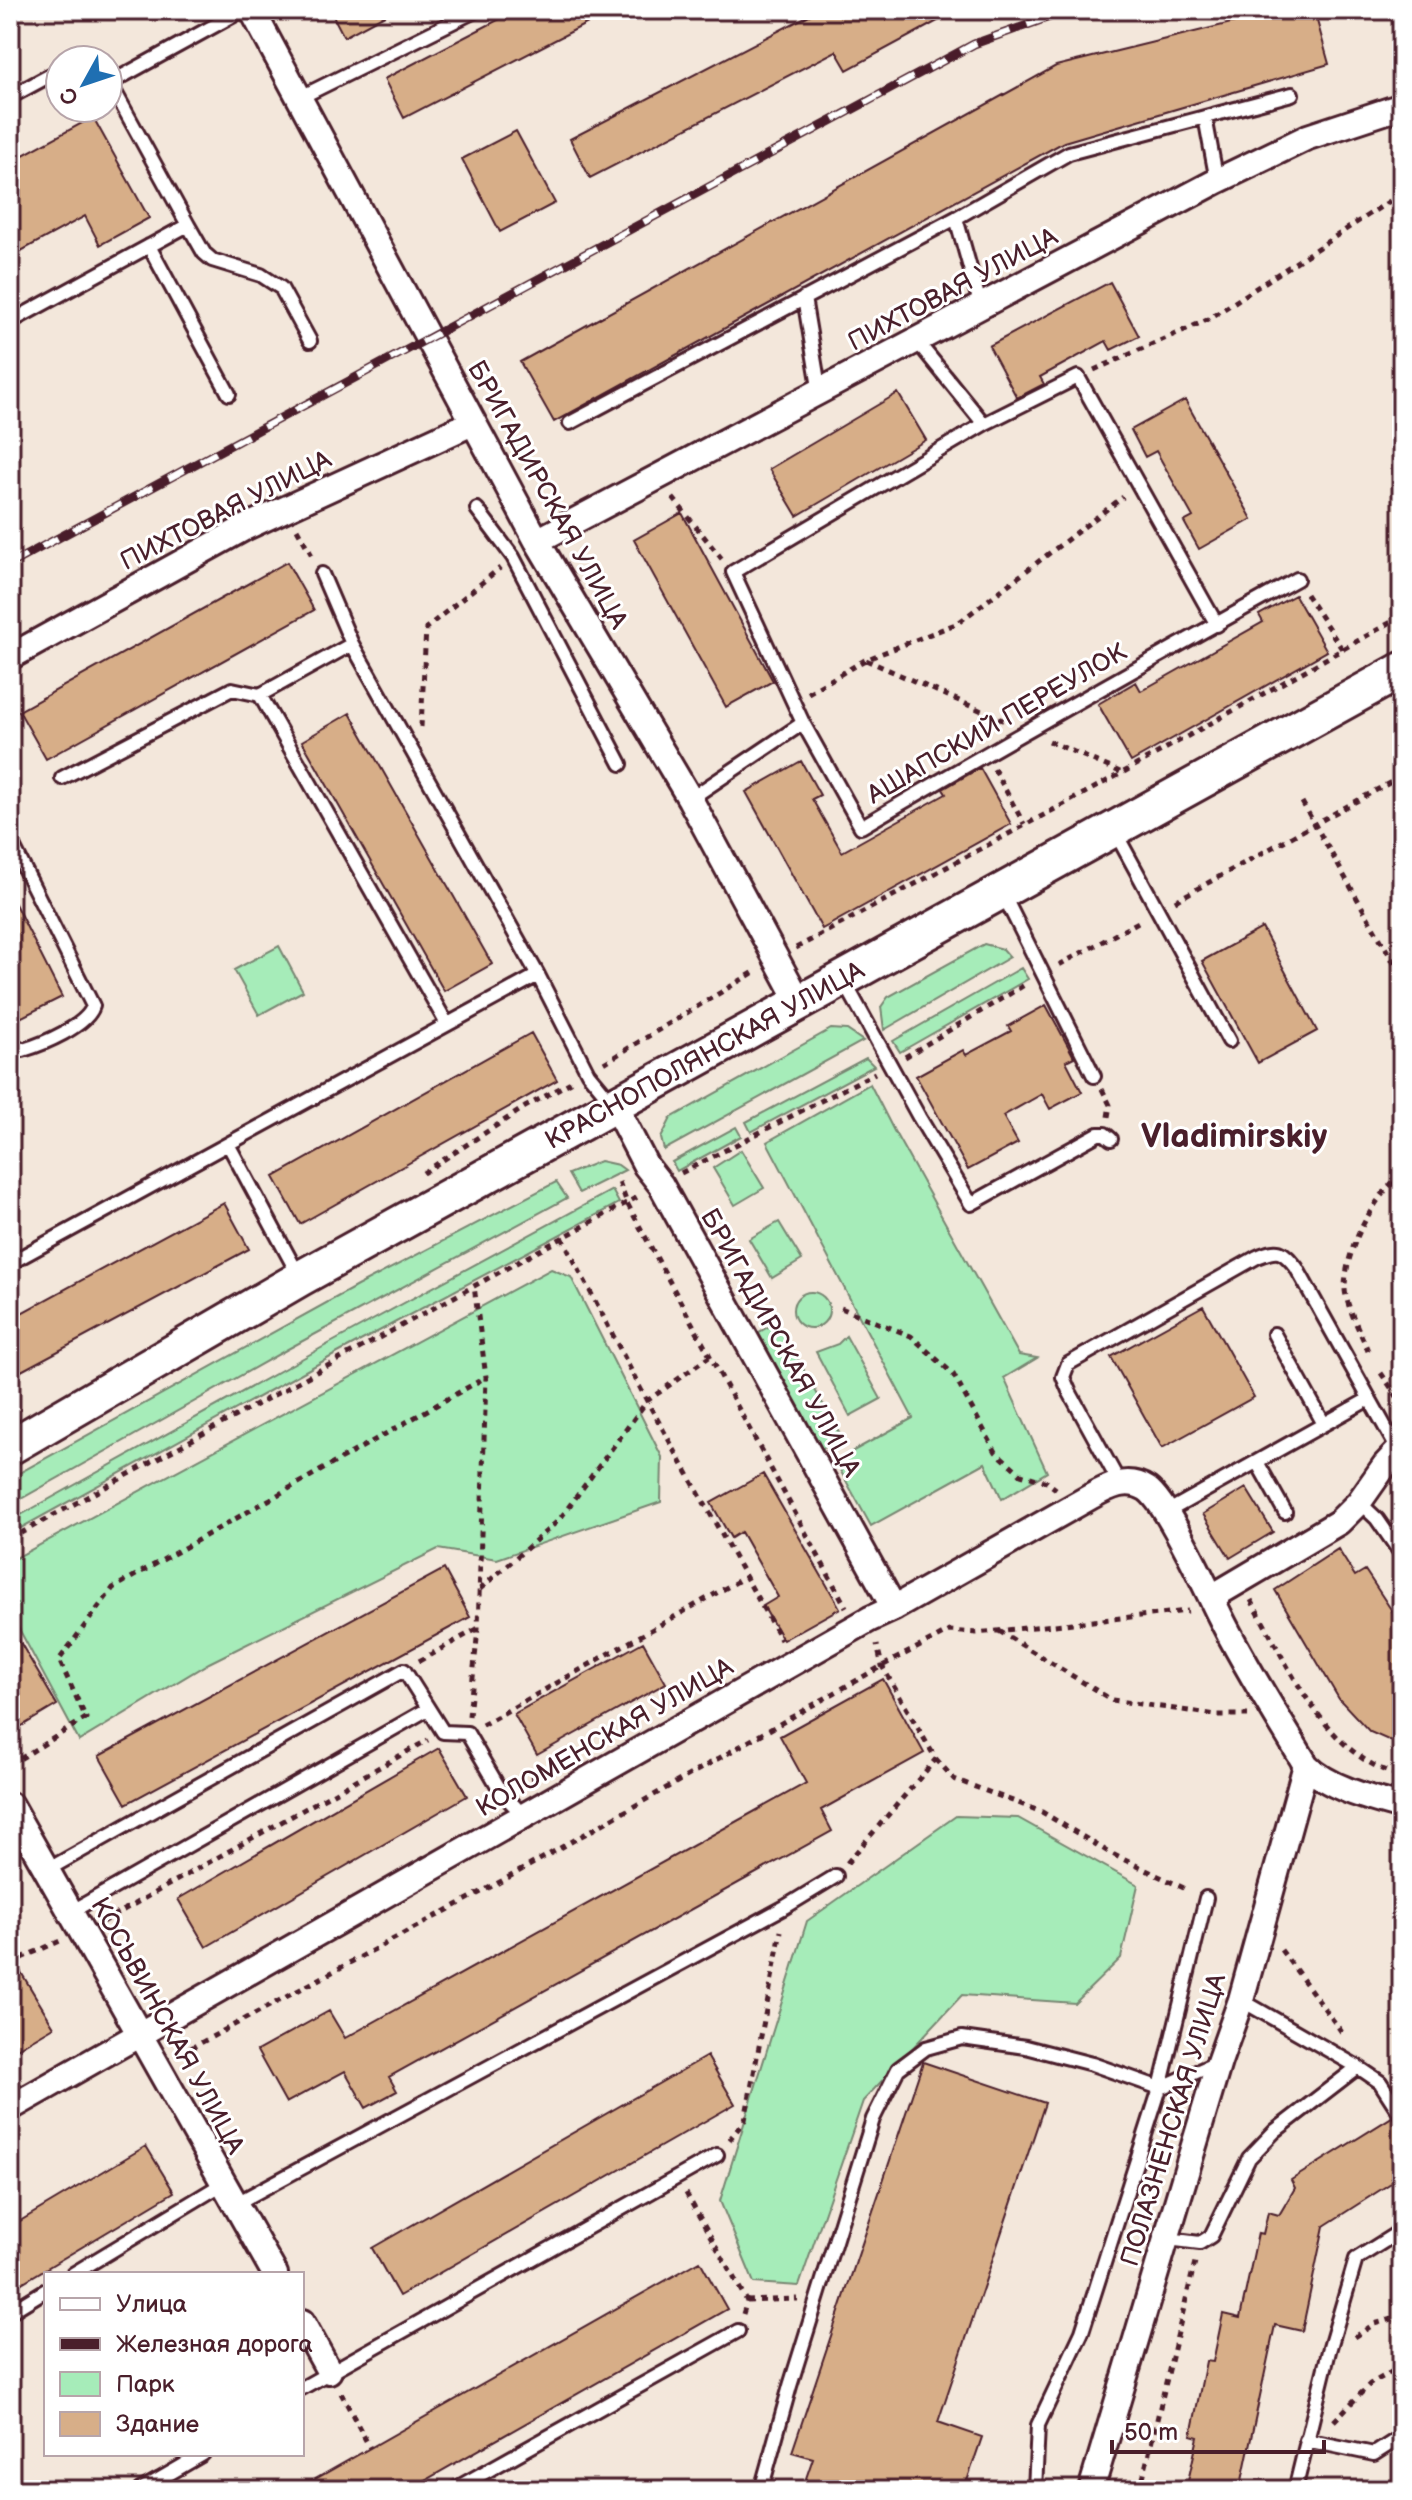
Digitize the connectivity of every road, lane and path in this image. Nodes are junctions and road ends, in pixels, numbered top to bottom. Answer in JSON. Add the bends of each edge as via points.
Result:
{"nodes":[{"id":1,"x":243,"y":10,"type":"edge"},
{"id":2,"x":252,"y":10,"type":"edge"},
{"id":3,"x":477,"y":10,"type":"edge"},
{"id":4,"x":124,"y":72,"type":"edge"},
{"id":5,"x":44,"y":79,"type":"edge"},
{"id":6,"x":1292,"y":94,"type":"dead end"},
{"id":7,"x":10,"y":97,"type":"edge"},
{"id":8,"x":299,"y":98,"type":"junction"},
{"id":9,"x":1402,"y":106,"type":"edge"},
{"id":10,"x":124,"y":108,"type":"edge"},
{"id":11,"x":1205,"y":117,"type":"junction"},
{"id":12,"x":1217,"y":181,"type":"junction"},
{"id":13,"x":1402,"y":193,"type":"edge"},
{"id":14,"x":956,"y":218,"type":"junction"},
{"id":15,"x":188,"y":225,"type":"junction"},
{"id":16,"x":149,"y":246,"type":"junction"},
{"id":17,"x":804,"y":298,"type":"junction"},
{"id":18,"x":981,"y":307,"type":"junction"},
{"id":19,"x":10,"y":322,"type":"edge"},
{"id":20,"x":916,"y":339,"type":"junction"},
{"id":21,"x":310,"y":341,"type":"dead end"},
{"id":22,"x":1078,"y":377,"type":"junction"},
{"id":23,"x":820,"y":393,"type":"junction"},
{"id":24,"x":229,"y":394,"type":"dead end"},
{"id":25,"x":472,"y":423,"type":"junction"},
{"id":26,"x":570,"y":423,"type":"dead end"},
{"id":27,"x":984,"y":424,"type":"junction"},
{"id":28,"x":658,"y":478,"type":"junction"},
{"id":29,"x":1139,"y":485,"type":"junction"},
{"id":30,"x":286,"y":509,"type":"junction"},
{"id":31,"x":477,"y":509,"type":"dead end"},
{"id":32,"x":537,"y":541,"type":"junction"},
{"id":33,"x":513,"y":557,"type":"junction"},
{"id":34,"x":733,"y":572,"type":"junction"},
{"id":35,"x":322,"y":574,"type":"joint"},
{"id":36,"x":1297,"y":579,"type":"joint"},
{"id":37,"x":1402,"y":616,"type":"edge"},
{"id":38,"x":1217,"y":625,"type":"junction"},
{"id":39,"x":352,"y":644,"type":"junction"},
{"id":40,"x":1342,"y":649,"type":"junction"},
{"id":41,"x":13,"y":650,"type":"edge"},
{"id":42,"x":865,"y":660,"type":"junction"},
{"id":43,"x":1402,"y":670,"type":"edge"},
{"id":44,"x":260,"y":695,"type":"junction"},
{"id":45,"x":794,"y":702,"type":"junction"},
{"id":46,"x":803,"y":723,"type":"junction"},
{"id":47,"x":1027,"y":731,"type":"junction"},
{"id":48,"x":985,"y":753,"type":"junction"},
{"id":49,"x":419,"y":764,"type":"junction"},
{"id":50,"x":621,"y":764,"type":"dead end"},
{"id":51,"x":1122,"y":773,"type":"junction"},
{"id":52,"x":62,"y":778,"type":"dead end"},
{"id":53,"x":690,"y":799,"type":"junction"},
{"id":54,"x":1302,"y":802,"type":"dead end"},
{"id":55,"x":1024,"y":824,"type":"junction"},
{"id":56,"x":1113,"y":829,"type":"junction"},
{"id":57,"x":10,"y":840,"type":"edge"},
{"id":58,"x":1002,"y":891,"type":"junction"},
{"id":59,"x":775,"y":959,"type":"junction"},
{"id":60,"x":538,"y":975,"type":"junction"},
{"id":61,"x":1402,"y":977,"type":"edge"},
{"id":62,"x":844,"y":979,"type":"junction"},
{"id":63,"x":800,"y":1003,"type":"junction"},
{"id":64,"x":447,"y":1024,"type":"junction"},
{"id":65,"x":1229,"y":1041,"type":"dead end"},
{"id":66,"x":10,"y":1043,"type":"edge"},
{"id":67,"x":1094,"y":1076,"type":"joint"},
{"id":68,"x":615,"y":1106,"type":"junction"},
{"id":69,"x":1108,"y":1136,"type":"joint"},
{"id":70,"x":228,"y":1144,"type":"junction"},
{"id":71,"x":1402,"y":1173,"type":"edge"},
{"id":72,"x":619,"y":1182,"type":"dead end"},
{"id":73,"x":642,"y":1195,"type":"dead end"},
{"id":74,"x":627,"y":1203,"type":"junction"},
{"id":75,"x":562,"y":1237,"type":"junction"},
{"id":76,"x":10,"y":1263,"type":"edge"},
{"id":77,"x":301,"y":1278,"type":"junction"},
{"id":78,"x":474,"y":1286,"type":"junction"},
{"id":79,"x":841,"y":1308,"type":"dead end"},
{"id":80,"x":1274,"y":1334,"type":"dead end"},
{"id":81,"x":709,"y":1357,"type":"junction"},
{"id":82,"x":1371,"y":1358,"type":"dead end"},
{"id":83,"x":1378,"y":1370,"type":"dead end"},
{"id":84,"x":486,"y":1377,"type":"junction"},
{"id":85,"x":1369,"y":1399,"type":"junction"},
{"id":86,"x":647,"y":1401,"type":"junction"},
{"id":87,"x":1402,"y":1404,"type":"edge"},
{"id":88,"x":1324,"y":1424,"type":"junction"},
{"id":89,"x":10,"y":1447,"type":"edge"},
{"id":90,"x":1400,"y":1449,"type":"edge"},
{"id":91,"x":1257,"y":1462,"type":"junction"},
{"id":92,"x":1120,"y":1484,"type":"junction"},
{"id":93,"x":1359,"y":1502,"type":"junction"},
{"id":94,"x":1074,"y":1506,"type":"junction"},
{"id":95,"x":1285,"y":1512,"type":"dead end"},
{"id":96,"x":1165,"y":1513,"type":"junction"},
{"id":97,"x":10,"y":1539,"type":"edge"},
{"id":98,"x":1402,"y":1555,"type":"edge"},
{"id":99,"x":747,"y":1576,"type":"junction"},
{"id":100,"x":479,"y":1590,"type":"junction"},
{"id":101,"x":1216,"y":1606,"type":"junction"},
{"id":102,"x":894,"y":1608,"type":"junction"},
{"id":103,"x":870,"y":1619,"type":"junction"},
{"id":104,"x":478,"y":1629,"type":"junction"},
{"id":105,"x":998,"y":1631,"type":"junction"},
{"id":106,"x":783,"y":1645,"type":"dead end"},
{"id":107,"x":882,"y":1666,"type":"junction"},
{"id":108,"x":404,"y":1670,"type":"junction"},
{"id":109,"x":428,"y":1709,"type":"junction"},
{"id":110,"x":1276,"y":1714,"type":"junction"},
{"id":111,"x":443,"y":1732,"type":"junction"},
{"id":112,"x":467,"y":1733,"type":"junction"},
{"id":113,"x":936,"y":1759,"type":"junction"},
{"id":114,"x":10,"y":1765,"type":"edge"},
{"id":115,"x":1306,"y":1765,"type":"junction"},
{"id":116,"x":1402,"y":1776,"type":"edge"},
{"id":117,"x":10,"y":1805,"type":"edge"},
{"id":118,"x":1402,"y":1807,"type":"edge"},
{"id":119,"x":525,"y":1817,"type":"junction"},
{"id":120,"x":47,"y":1870,"type":"junction"},
{"id":121,"x":836,"y":1876,"type":"joint"},
{"id":122,"x":1206,"y":1898,"type":"joint"},
{"id":123,"x":785,"y":1907,"type":"junction"},
{"id":124,"x":76,"y":1923,"type":"junction"},
{"id":125,"x":1272,"y":1930,"type":"junction"},
{"id":126,"x":1281,"y":1950,"type":"junction"},
{"id":127,"x":10,"y":1963,"type":"edge"},
{"id":128,"x":1241,"y":2000,"type":"junction"},
{"id":129,"x":139,"y":2035,"type":"junction"},
{"id":130,"x":1219,"y":2062,"type":"junction"},
{"id":131,"x":158,"y":2067,"type":"junction"},
{"id":132,"x":1358,"y":2067,"type":"junction"},
{"id":133,"x":1380,"y":2082,"type":"junction"},
{"id":134,"x":1160,"y":2088,"type":"junction"},
{"id":135,"x":10,"y":2108,"type":"edge"},
{"id":136,"x":1400,"y":2113,"type":"dead end"},
{"id":137,"x":717,"y":2155,"type":"joint"},
{"id":138,"x":678,"y":2178,"type":"junction"},
{"id":139,"x":230,"y":2194,"type":"junction"},
{"id":140,"x":1402,"y":2230,"type":"edge"},
{"id":141,"x":1168,"y":2239,"type":"junction"},
{"id":142,"x":1200,"y":2243,"type":"junction"},
{"id":143,"x":77,"y":2272,"type":"edge"},
{"id":144,"x":274,"y":2272,"type":"edge"},
{"id":145,"x":44,"y":2291,"type":"edge"},
{"id":146,"x":817,"y":2299,"type":"junction"},
{"id":147,"x":747,"y":2301,"type":"junction"},
{"id":148,"x":10,"y":2312,"type":"edge"},
{"id":149,"x":1402,"y":2316,"type":"edge"},
{"id":150,"x":304,"y":2326,"type":"edge"},
{"id":151,"x":738,"y":2331,"type":"joint"},
{"id":152,"x":1329,"y":2351,"type":"junction"},
{"id":153,"x":1402,"y":2366,"type":"edge"},
{"id":154,"x":329,"y":2371,"type":"junction"},
{"id":155,"x":304,"y":2387,"type":"edge"},
{"id":156,"x":1308,"y":2434,"type":"junction"},
{"id":157,"x":1402,"y":2436,"type":"edge"},
{"id":158,"x":370,"y":2448,"type":"dead end"},
{"id":159,"x":200,"y":2456,"type":"edge"},
{"id":160,"x":163,"y":2484,"type":"edge"},
{"id":161,"x":140,"y":2490,"type":"edge"},
{"id":162,"x":453,"y":2490,"type":"edge"},
{"id":163,"x":761,"y":2490,"type":"edge"},
{"id":164,"x":1035,"y":2490,"type":"edge"},
{"id":165,"x":1091,"y":2490,"type":"edge"},
{"id":166,"x":1140,"y":2490,"type":"edge"},
{"id":167,"x":1295,"y":2490,"type":"edge"}],
"edges":[{"from":1,"to":4,"type":"lane"},
{"from":2,"to":8,"type":"street","name":"БРИГАДИРСКАЯ УЛИЦА"},
{"from":3,"to":8,"type":"lane"},
{"from":5,"to":7,"type":"lane"},
{"from":6,"to":11,"type":"lane"},
{"from":8,"to":25,"type":"street","name":"БРИГАДИРСКАЯ УЛИЦА"},
{"from":9,"to":12,"type":"street","name":"ПИХТОВАЯ УЛИЦА","via":[[1308,137]]},
{"from":10,"to":15,"type":"lane"},
{"from":11,"to":12,"type":"lane"},
{"from":11,"to":14,"type":"lane","via":[[1069,153]]},
{"from":12,"to":18,"type":"street","name":"ПИХТОВАЯ УЛИЦА"},
{"from":13,"to":22,"type":"path","via":[[1207,320]]},
{"from":14,"to":17,"type":"lane"},
{"from":14,"to":18,"type":"lane"},
{"from":15,"to":16,"type":"lane"},
{"from":15,"to":21,"type":"lane","via":[[212,260],[261,275],[281,288]]},
{"from":16,"to":19,"type":"lane"},
{"from":16,"to":24,"type":"lane"},
{"from":17,"to":23,"type":"lane"},
{"from":17,"to":26,"type":"lane"},
{"from":18,"to":20,"type":"street","name":"ПИХТОВАЯ УЛИЦА"},
{"from":20,"to":23,"type":"street","name":"ПИХТОВАЯ УЛИЦА"},
{"from":20,"to":27,"type":"lane"},
{"from":22,"to":27,"type":"lane"},
{"from":22,"to":29,"type":"lane"},
{"from":23,"to":28,"type":"street","name":"ПИХТОВАЯ УЛИЦА"},
{"from":25,"to":30,"type":"street","name":"ПИХТОВАЯ УЛИЦА"},
{"from":25,"to":32,"type":"street","name":"БРИГАДИРСКАЯ УЛИЦА"},
{"from":27,"to":34,"type":"lane"},
{"from":28,"to":32,"type":"street","name":"ПИХТОВАЯ УЛИЦА"},
{"from":28,"to":34,"type":"path"},
{"from":29,"to":38,"type":"lane"},
{"from":29,"to":42,"type":"path","via":[[958,623]]},
{"from":30,"to":35,"type":"path"},
{"from":30,"to":41,"type":"street","name":"ПИХТОВАЯ УЛИЦА"},
{"from":31,"to":33,"type":"lane"},
{"from":32,"to":33,"type":"lane"},
{"from":32,"to":53,"type":"street","name":"БРИГАДИРСКАЯ УЛИЦА"},
{"from":33,"to":49,"type":"path","via":[[426,628]]},
{"from":33,"to":50,"type":"lane"},
{"from":34,"to":45,"type":"lane","name":"АШАПСКИЙ ПЕРЕУЛОК"},
{"from":35,"to":39,"type":"lane"},
{"from":36,"to":38,"type":"lane","name":"АШАПСКИЙ ПЕРЕУЛОК"},
{"from":36,"to":40,"type":"path"},
{"from":37,"to":40,"type":"path"},
{"from":38,"to":47,"type":"lane","name":"АШАПСКИЙ ПЕРЕУЛОК"},
{"from":39,"to":44,"type":"lane"},
{"from":39,"to":49,"type":"lane"},
{"from":40,"to":51,"type":"path"},
{"from":42,"to":45,"type":"path"},
{"from":42,"to":47,"type":"path"},
{"from":43,"to":56,"type":"main road","name":"КРАСНОПОЛЯНСКАЯ УЛИЦА"},
{"from":44,"to":52,"type":"lane","via":[[232,689]]},
{"from":44,"to":64,"type":"lane"},
{"from":45,"to":46,"type":"lane","name":"АШАПСКИЙ ПЕРЕУЛОК"},
{"from":46,"to":48,"type":"lane","name":"АШАПСКИЙ ПЕРЕУЛОК","via":[[861,827]]},
{"from":46,"to":53,"type":"lane"},
{"from":47,"to":48,"type":"lane","name":"АШАПСКИЙ ПЕРЕУЛОК"},
{"from":47,"to":51,"type":"path"},
{"from":48,"to":55,"type":"path"},
{"from":49,"to":60,"type":"lane"},
{"from":51,"to":55,"type":"path"},
{"from":53,"to":59,"type":"street","name":"БРИГАДИРСКАЯ УЛИЦА"},
{"from":54,"to":61,"type":"path"},
{"from":55,"to":59,"type":"path"},
{"from":56,"to":58,"type":"main road","name":"КРАСНОПОЛЯНСКАЯ УЛИЦА"},
{"from":56,"to":65,"type":"lane"},
{"from":57,"to":66,"type":"lane","via":[[93,1006],[80,1023],[34,1047],[23,1050]]},
{"from":58,"to":62,"type":"main road","name":"КРАСНОПОЛЯНСКАЯ УЛИЦА"},
{"from":58,"to":67,"type":"lane"},
{"from":59,"to":63,"type":"street","name":"БРИГАДИРСКАЯ УЛИЦА"},
{"from":60,"to":64,"type":"lane"},
{"from":60,"to":68,"type":"lane","via":[[588,1073]]},
{"from":62,"to":63,"type":"main road","name":"КРАСНОПОЛЯНСКАЯ УЛИЦА"},
{"from":62,"to":69,"type":"lane","via":[[971,1204],[1098,1134]]},
{"from":63,"to":68,"type":"main road","name":"КРАСНОПОЛЯНСКАЯ УЛИЦА"},
{"from":64,"to":70,"type":"lane"},
{"from":67,"to":69,"type":"path","via":[[1110,1105]]},
{"from":68,"to":77,"type":"main road","name":"КРАСНОПОЛЯНСКАЯ УЛИЦА"},
{"from":68,"to":102,"type":"street","name":"БРИГАДИРСКАЯ УЛИЦА"},
{"from":70,"to":76,"type":"lane"},
{"from":70,"to":77,"type":"lane"},
{"from":71,"to":82,"type":"path","via":[[1384,1190],[1356,1237],[1344,1289]]},
{"from":72,"to":74,"type":"path"},
{"from":73,"to":74,"type":"path"},
{"from":74,"to":75,"type":"path"},
{"from":74,"to":81,"type":"path"},
{"from":75,"to":78,"type":"path"},
{"from":75,"to":86,"type":"path"},
{"from":77,"to":89,"type":"main road","name":"КРАСНОПОЛЯНСКАЯ УЛИЦА"},
{"from":78,"to":84,"type":"path"},
{"from":78,"to":97,"type":"path"},
{"from":79,"to":94,"type":"path","via":[[911,1336],[953,1374],[996,1452],[1021,1474],[1047,1482]]},
{"from":80,"to":88,"type":"lane"},
{"from":81,"to":86,"type":"path"},
{"from":81,"to":103,"type":"path","via":[[848,1610]]},
{"from":83,"to":87,"type":"path"},
{"from":84,"to":100,"type":"path"},
{"from":84,"to":114,"type":"path","via":[[113,1588],[59,1660],[86,1718]]},
{"from":85,"to":88,"type":"lane"},
{"from":85,"to":90,"type":"lane"},
{"from":85,"to":92,"type":"lane","via":[[1296,1267],[1284,1253],[1273,1251],[1068,1364],[1063,1377],[1069,1391]]},
{"from":86,"to":99,"type":"path"},
{"from":86,"to":100,"type":"path","via":[[559,1520]]},
{"from":88,"to":91,"type":"lane"},
{"from":90,"to":93,"type":"street"},
{"from":91,"to":95,"type":"lane"},
{"from":91,"to":96,"type":"lane"},
{"from":92,"to":94,"type":"street","name":"КОЛОМЕНСКАЯ УЛИЦА"},
{"from":92,"to":96,"type":"street","via":[[1147,1489]]},
{"from":93,"to":98,"type":"lane"},
{"from":93,"to":101,"type":"street","via":[[1339,1522]]},
{"from":94,"to":102,"type":"street","name":"КОЛОМЕНСКАЯ УЛИЦА"},
{"from":96,"to":101,"type":"street"},
{"from":99,"to":106,"type":"path"},
{"from":99,"to":112,"type":"path"},
{"from":100,"to":104,"type":"path"},
{"from":101,"to":105,"type":"path"},
{"from":101,"to":110,"type":"street"},
{"from":101,"to":116,"type":"path","via":[[1250,1598],[1316,1713],[1347,1748]]},
{"from":102,"to":103,"type":"street","name":"КОЛОМЕНСКАЯ УЛИЦА"},
{"from":103,"to":107,"type":"path"},
{"from":103,"to":119,"type":"street","name":"КОЛОМЕНСКАЯ УЛИЦА"},
{"from":104,"to":108,"type":"path"},
{"from":104,"to":112,"type":"path"},
{"from":105,"to":107,"type":"path","via":[[949,1631]]},
{"from":105,"to":110,"type":"path","via":[[1112,1700],[1217,1715]]},
{"from":107,"to":113,"type":"path"},
{"from":107,"to":131,"type":"path"},
{"from":108,"to":109,"type":"lane"},
{"from":108,"to":120,"type":"lane"},
{"from":109,"to":111,"type":"lane"},
{"from":109,"to":124,"type":"lane"},
{"from":110,"to":115,"type":"street"},
{"from":111,"to":112,"type":"lane"},
{"from":111,"to":124,"type":"path"},
{"from":112,"to":119,"type":"lane","via":[[502,1793]]},
{"from":113,"to":121,"type":"path"},
{"from":113,"to":122,"type":"path","via":[[954,1779],[1042,1812],[1110,1853]]},
{"from":115,"to":118,"type":"street","via":[[1364,1797]]},
{"from":115,"to":125,"type":"street","name":"ПОЛАЗНЕНСКАЯ УЛИЦА"},
{"from":117,"to":120,"type":"street","name":"КОСЬВИНСКАЯ УЛИЦА"},
{"from":119,"to":129,"type":"street","name":"КОЛОМЕНСКАЯ УЛИЦА"},
{"from":120,"to":124,"type":"street","name":"КОСЬВИНСКАЯ УЛИЦА"},
{"from":121,"to":123,"type":"lane"},
{"from":122,"to":134,"type":"lane"},
{"from":123,"to":137,"type":"path","via":[[745,2120]]},
{"from":123,"to":139,"type":"lane"},
{"from":124,"to":127,"type":"path"},
{"from":124,"to":129,"type":"street","name":"КОСЬВИНСКАЯ УЛИЦА"},
{"from":125,"to":126,"type":"path"},
{"from":125,"to":126,"type":"path"},
{"from":125,"to":128,"type":"street","name":"ПОЛАЗНЕНСКАЯ УЛИЦА"},
{"from":126,"to":133,"type":"path"},
{"from":128,"to":130,"type":"street","name":"ПОЛАЗНЕНСКАЯ УЛИЦА"},
{"from":128,"to":132,"type":"lane"},
{"from":129,"to":131,"type":"street","name":"КОСЬВИНСКАЯ УЛИЦА"},
{"from":129,"to":135,"type":"street","name":"КОЛОМЕНСКАЯ УЛИЦА"},
{"from":130,"to":134,"type":"lane"},
{"from":130,"to":141,"type":"street","name":"ПОЛАЗНЕНСКАЯ УЛИЦА"},
{"from":131,"to":139,"type":"street","name":"КОСЬВИНСКАЯ УЛИЦА"},
{"from":132,"to":133,"type":"lane"},
{"from":132,"to":142,"type":"lane","via":[[1275,2131],[1249,2158],[1211,2236]]},
{"from":133,"to":136,"type":"lane"},
{"from":134,"to":146,"type":"lane","via":[[1026,2047],[962,2038],[926,2048],[898,2069],[873,2119]]},
{"from":134,"to":164,"type":"lane","via":[[1082,2332],[1038,2425]]},
{"from":137,"to":138,"type":"lane"},
{"from":138,"to":147,"type":"path"},
{"from":138,"to":154,"type":"lane"},
{"from":139,"to":143,"type":"lane"},
{"from":139,"to":144,"type":"street","name":"КОСЬВИНСКАЯ УЛИЦА"},
{"from":140,"to":152,"type":"lane","via":[[1356,2259]]},
{"from":141,"to":142,"type":"lane"},
{"from":141,"to":165,"type":"street","name":"ПОЛАЗНЕНСКАЯ УЛИЦА"},
{"from":142,"to":166,"type":"path"},
{"from":145,"to":148,"type":"lane"},
{"from":146,"to":147,"type":"path"},
{"from":146,"to":163,"type":"lane"},
{"from":147,"to":151,"type":"path"},
{"from":149,"to":152,"type":"path","via":[[1374,2324]]},
{"from":150,"to":154,"type":"street"},
{"from":151,"to":162,"type":"lane"},
{"from":152,"to":156,"type":"lane"},
{"from":153,"to":156,"type":"path","via":[[1370,2384],[1332,2423]]},
{"from":154,"to":155,"type":"lane"},
{"from":154,"to":158,"type":"path"},
{"from":156,"to":157,"type":"lane","via":[[1374,2454]]},
{"from":156,"to":167,"type":"lane"},
{"from":159,"to":160,"type":"lane"},
{"from":160,"to":161,"type":"lane"}]}
